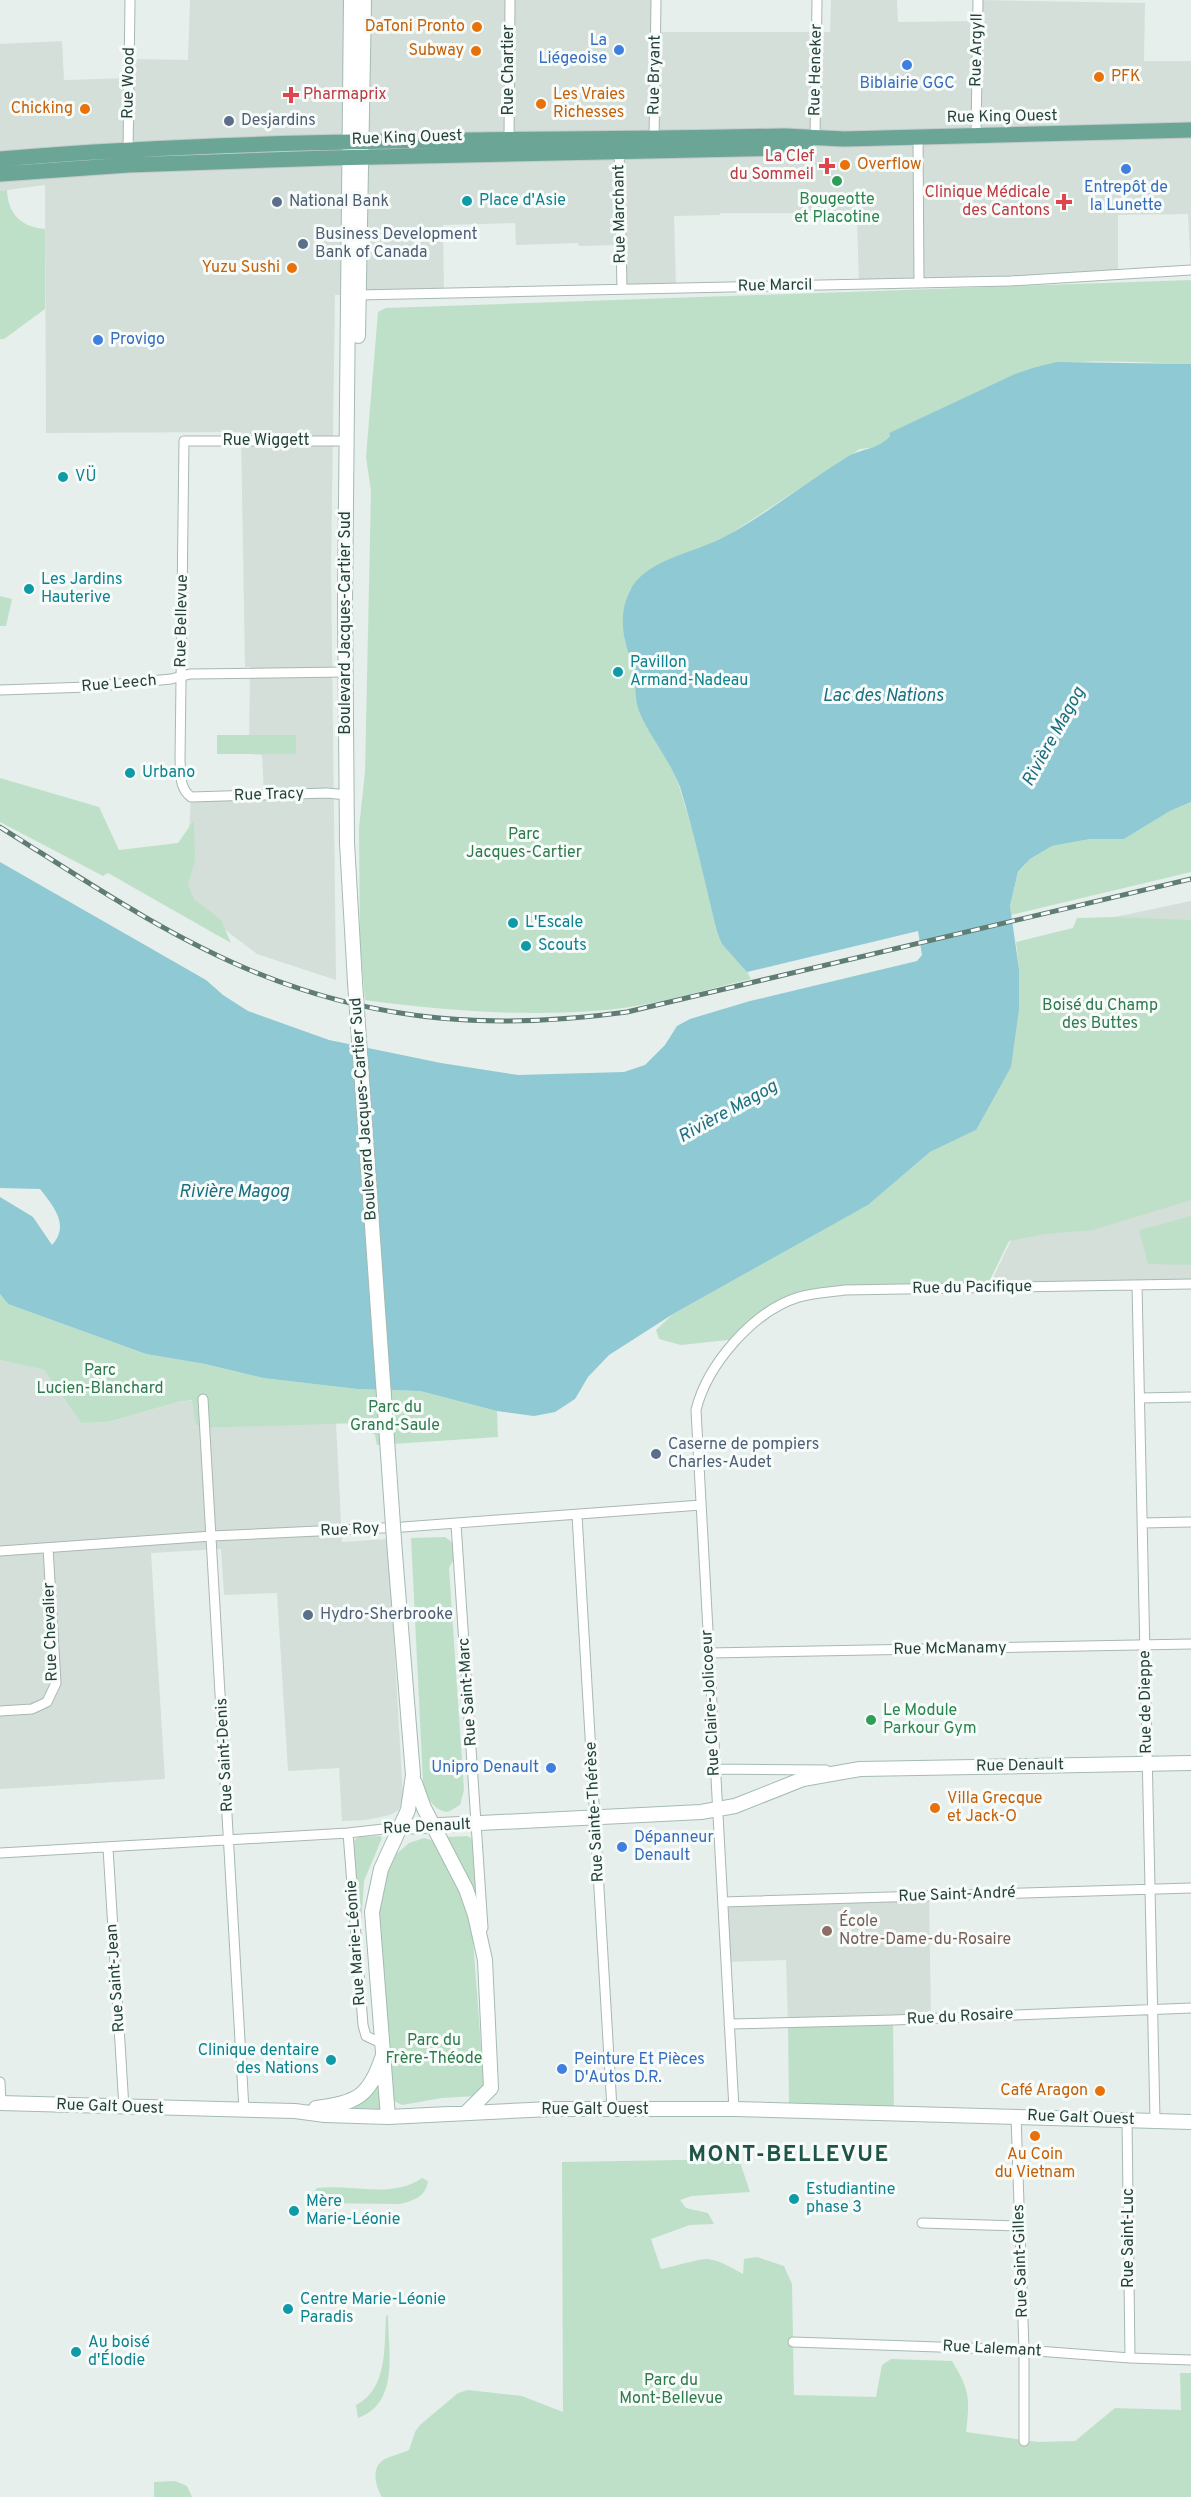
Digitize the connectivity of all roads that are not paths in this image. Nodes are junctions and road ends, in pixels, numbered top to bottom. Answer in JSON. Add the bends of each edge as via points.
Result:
{"nodes":[{"id":1,"x":130,"y":0,"type":"edge"},
{"id":2,"x":351,"y":0,"type":"edge"},
{"id":3,"x":364,"y":0,"type":"edge"},
{"id":4,"x":510,"y":0,"type":"edge"},
{"id":5,"x":656,"y":0,"type":"edge"},
{"id":6,"x":817,"y":0,"type":"edge"},
{"id":7,"x":978,"y":0,"type":"edge"},
{"id":8,"x":1191,"y":130,"type":"edge"},
{"id":9,"x":976,"y":136,"type":"junction"},
{"id":10,"x":918,"y":138,"type":"junction"},
{"id":11,"x":815,"y":139,"type":"junction"},
{"id":12,"x":509,"y":140,"type":"junction"},
{"id":13,"x":619,"y":144,"type":"junction"},
{"id":14,"x":654,"y":144,"type":"junction"},
{"id":15,"x":128,"y":149,"type":"junction"},
{"id":16,"x":355,"y":150,"type":"junction"},
{"id":17,"x":0,"y":154,"type":"edge"},
{"id":18,"x":128,"y":165,"type":"junction"},
{"id":19,"x":1,"y":166,"type":"edge"},
{"id":20,"x":1191,"y":270,"type":"edge"},
{"id":21,"x":919,"y":283,"type":"junction"},
{"id":22,"x":622,"y":289,"type":"junction"},
{"id":23,"x":358,"y":295,"type":"junction"},
{"id":24,"x":184,"y":441,"type":"joint"},
{"id":25,"x":347,"y":441,"type":"junction"},
{"id":26,"x":346,"y":672,"type":"junction"},
{"id":27,"x":181,"y":677,"type":"junction"},
{"id":28,"x":0,"y":690,"type":"edge"},
{"id":29,"x":347,"y":795,"type":"junction"},
{"id":30,"x":192,"y":797,"type":"joint"},
{"id":31,"x":1191,"y":1284,"type":"edge"},
{"id":32,"x":1137,"y":1285,"type":"junction"},
{"id":33,"x":760,"y":1319,"type":"joint"},
{"id":34,"x":1191,"y":1397,"type":"edge"},
{"id":35,"x":1140,"y":1398,"type":"junction"},
{"id":36,"x":204,"y":1400,"type":"dead end"},
{"id":37,"x":700,"y":1505,"type":"junction"},
{"id":38,"x":577,"y":1515,"type":"junction"},
{"id":39,"x":1191,"y":1522,"type":"edge"},
{"id":40,"x":1142,"y":1523,"type":"junction"},
{"id":41,"x":456,"y":1524,"type":"junction"},
{"id":42,"x":212,"y":1536,"type":"junction"},
{"id":43,"x":48,"y":1548,"type":"junction"},
{"id":44,"x":0,"y":1551,"type":"edge"},
{"id":45,"x":1191,"y":1644,"type":"edge"},
{"id":46,"x":1145,"y":1645,"type":"junction"},
{"id":47,"x":708,"y":1653,"type":"junction"},
{"id":48,"x":0,"y":1711,"type":"edge"},
{"id":49,"x":1148,"y":1763,"type":"junction"},
{"id":50,"x":1191,"y":1763,"type":"edge"},
{"id":51,"x":715,"y":1768,"type":"junction"},
{"id":52,"x":849,"y":1771,"type":"junction"},
{"id":53,"x":413,"y":1775,"type":"junction"},
{"id":54,"x":717,"y":1809,"type":"junction"},
{"id":55,"x":596,"y":1819,"type":"junction"},
{"id":56,"x":477,"y":1824,"type":"junction"},
{"id":57,"x":432,"y":1825,"type":"junction"},
{"id":58,"x":401,"y":1827,"type":"junction"},
{"id":59,"x":348,"y":1833,"type":"junction"},
{"id":60,"x":230,"y":1840,"type":"junction"},
{"id":61,"x":108,"y":1848,"type":"junction"},
{"id":62,"x":0,"y":1853,"type":"edge"},
{"id":63,"x":1150,"y":1888,"type":"junction"},
{"id":64,"x":1191,"y":1888,"type":"edge"},
{"id":65,"x":723,"y":1902,"type":"junction"},
{"id":66,"x":485,"y":1960,"type":"junction"},
{"id":67,"x":1191,"y":2008,"type":"edge"},
{"id":68,"x":1153,"y":2009,"type":"junction"},
{"id":69,"x":729,"y":2024,"type":"junction"},
{"id":70,"x":381,"y":2043,"type":"junction"},
{"id":71,"x":382,"y":2058,"type":"junction"},
{"id":72,"x":0,"y":2082,"type":"edge"},
{"id":73,"x":1,"y":2103,"type":"edge"},
{"id":74,"x":124,"y":2108,"type":"junction"},
{"id":75,"x":612,"y":2109,"type":"junction"},
{"id":76,"x":734,"y":2109,"type":"junction"},
{"id":77,"x":244,"y":2110,"type":"junction"},
{"id":78,"x":295,"y":2111,"type":"junction"},
{"id":79,"x":466,"y":2113,"type":"junction"},
{"id":80,"x":388,"y":2116,"type":"junction"},
{"id":81,"x":1016,"y":2116,"type":"junction"},
{"id":82,"x":1127,"y":2119,"type":"junction"},
{"id":83,"x":1155,"y":2120,"type":"junction"},
{"id":84,"x":1191,"y":2122,"type":"edge"},
{"id":85,"x":922,"y":2223,"type":"dead end"},
{"id":86,"x":1019,"y":2226,"type":"junction"},
{"id":87,"x":793,"y":2342,"type":"dead end"},
{"id":88,"x":1024,"y":2350,"type":"junction"},
{"id":89,"x":1130,"y":2358,"type":"junction"},
{"id":90,"x":1191,"y":2360,"type":"edge"},
{"id":91,"x":1024,"y":2441,"type":"dead end"}],
"edges":[{"from":1,"to":15,"type":"street","name":"Rue Wood"},
{"from":2,"to":16,"type":"main road"},
{"from":3,"to":16,"type":"main road"},
{"from":4,"to":12,"type":"street","name":"Rue Chartier"},
{"from":5,"to":14,"type":"street","name":"Rue Bryant"},
{"from":6,"to":11,"type":"street","name":"Rue Heneker"},
{"from":7,"to":9,"type":"street","name":"Rue Argyll"},
{"from":8,"to":9,"type":"main road","name":"Rue King Ouest"},
{"from":9,"to":10,"type":"main road","name":"Rue King Ouest"},
{"from":10,"to":11,"type":"main road","name":"Rue King Ouest"},
{"from":10,"to":21,"type":"street"},
{"from":11,"to":14,"type":"main road","name":"Rue King Ouest","via":[[785,136]]},
{"from":12,"to":13,"type":"main road","name":"Rue King Ouest"},
{"from":12,"to":16,"type":"main road","name":"Rue King Ouest"},
{"from":13,"to":14,"type":"main road","name":"Rue King Ouest"},
{"from":13,"to":16,"type":"main road","name":"Rue King Ouest"},
{"from":13,"to":22,"type":"street","name":"Rue Marchant"},
{"from":15,"to":16,"type":"main road","name":"Rue King Ouest"},
{"from":15,"to":18,"type":"street","name":"Rue Wood"},
{"from":15,"to":19,"type":"main road","name":"Rue King Ouest"},
{"from":16,"to":18,"type":"main road","name":"Rue King Ouest"},
{"from":16,"to":23,"type":"main road","name":"Boulevard Jacques-Cartier Sud"},
{"from":16,"to":25,"type":"main road","name":"Boulevard Jacques-Cartier Sud"},
{"from":17,"to":19,"type":"street"},
{"from":18,"to":19,"type":"main road","name":"Rue King Ouest"},
{"from":20,"to":21,"type":"street","name":"Rue Marcil"},
{"from":21,"to":22,"type":"street","name":"Rue Marcil"},
{"from":22,"to":23,"type":"street","name":"Rue Marcil"},
{"from":23,"to":25,"type":"main road","name":"Boulevard Jacques-Cartier Sud","via":[[356,421]]},
{"from":24,"to":25,"type":"street","name":"Rue Wiggett"},
{"from":24,"to":27,"type":"street","name":"Rue Bellevue"},
{"from":25,"to":26,"type":"main road","name":"Boulevard Jacques-Cartier Sud"},
{"from":26,"to":27,"type":"street","name":"Rue Leech"},
{"from":26,"to":29,"type":"main road","name":"Boulevard Jacques-Cartier Sud"},
{"from":27,"to":28,"type":"street","name":"Rue Leech","via":[[55,690]]},
{"from":27,"to":30,"type":"street","name":"Rue Bellevue","via":[[181,779],[185,792]]},
{"from":29,"to":30,"type":"street","name":"Rue Tracy"},
{"from":29,"to":53,"type":"main road","name":"Boulevard Jacques-Cartier Sud","bridge":true,"via":[[355,982]]},
{"from":31,"to":32,"type":"street","name":"Rue du Pacifique"},
{"from":32,"to":33,"type":"street","name":"Rue du Pacifique","via":[[845,1290],[799,1297]]},
{"from":32,"to":35,"type":"street","name":"Rue de Dieppe"},
{"from":33,"to":37,"type":"street","name":"Rue Claire-Jolicoeur","via":[[713,1368],[700,1393],[696,1410]]},
{"from":34,"to":35,"type":"street"},
{"from":35,"to":40,"type":"street","name":"Rue de Dieppe"},
{"from":36,"to":42,"type":"street","name":"Rue Saint-Denis"},
{"from":37,"to":38,"type":"street","name":"Rue Roy"},
{"from":37,"to":47,"type":"street","name":"Rue Claire-Jolicoeur"},
{"from":38,"to":41,"type":"street","name":"Rue Roy"},
{"from":38,"to":55,"type":"street","name":"Rue Sainte-Thérèse"},
{"from":39,"to":40,"type":"street"},
{"from":40,"to":46,"type":"street","name":"Rue de Dieppe"},
{"from":41,"to":42,"type":"street","name":"Rue Roy"},
{"from":41,"to":56,"type":"street","name":"Rue Saint-Marc"},
{"from":42,"to":43,"type":"street","name":"Rue Roy"},
{"from":42,"to":60,"type":"street","name":"Rue Saint-Denis"},
{"from":43,"to":44,"type":"street","name":"Rue Roy"},
{"from":43,"to":48,"type":"street","name":"Rue Chevalier","via":[[56,1683],[47,1702],[32,1709]]},
{"from":45,"to":46,"type":"street","name":"Rue McManamy"},
{"from":46,"to":47,"type":"street","name":"Rue McManamy"},
{"from":46,"to":49,"type":"street","name":"Rue de Dieppe"},
{"from":47,"to":51,"type":"street","name":"Rue Claire-Jolicoeur"},
{"from":49,"to":50,"type":"main road","name":"Rue Denault"},
{"from":49,"to":52,"type":"main road","name":"Rue Denault"},
{"from":49,"to":63,"type":"street","name":"Rue de Dieppe"},
{"from":51,"to":52,"type":"street","name":"Rue Denault"},
{"from":51,"to":54,"type":"street","name":"Rue Claire-Jolicoeur"},
{"from":52,"to":54,"type":"main road","name":"Rue Denault","via":[[803,1779],[735,1806]]},
{"from":53,"to":57,"type":"main road","name":"Boulevard Jacques-Cartier Sud"},
{"from":53,"to":58,"type":"main road","name":"Boulevard Jacques-Cartier Sud"},
{"from":54,"to":55,"type":"main road","name":"Rue Denault"},
{"from":54,"to":65,"type":"street","name":"Rue Claire-Jolicoeur"},
{"from":55,"to":56,"type":"main road","name":"Rue Denault"},
{"from":55,"to":75,"type":"street","name":"Rue Sainte-Thérèse"},
{"from":56,"to":57,"type":"main road","name":"Rue Denault"},
{"from":56,"to":66,"type":"street","name":"Rue Saint-Marc"},
{"from":57,"to":58,"type":"main road","name":"Rue Denault"},
{"from":57,"to":66,"type":"main road","name":"Boulevard Jacques-Cartier Sud","via":[[471,1903]]},
{"from":58,"to":59,"type":"street","name":"Rue Denault"},
{"from":58,"to":70,"type":"main road","name":"Rue Marie-Léonie","via":[[381,1869],[372,1912]]},
{"from":59,"to":60,"type":"street","name":"Rue Denault"},
{"from":59,"to":70,"type":"street","name":"Rue Marie-Léonie","via":[[363,2025],[366,2036]]},
{"from":60,"to":61,"type":"street","name":"Rue Denault"},
{"from":60,"to":77,"type":"street","name":"Rue Saint-Denis"},
{"from":61,"to":62,"type":"street","name":"Rue Denault"},
{"from":61,"to":74,"type":"street","name":"Rue Saint-Jean"},
{"from":63,"to":64,"type":"street","name":"Rue Saint-André"},
{"from":63,"to":65,"type":"street","name":"Rue Saint-André"},
{"from":63,"to":68,"type":"street","name":"Rue de Dieppe"},
{"from":65,"to":69,"type":"street","name":"Rue Claire-Jolicoeur"},
{"from":66,"to":79,"type":"main road","name":"Boulevard Jacques-Cartier Sud","via":[[491,2088]]},
{"from":67,"to":68,"type":"street","name":"Rue du Rosaire"},
{"from":68,"to":69,"type":"street","name":"Rue du Rosaire"},
{"from":68,"to":83,"type":"street","name":"Rue de Dieppe"},
{"from":69,"to":76,"type":"street","name":"Rue Claire-Jolicoeur"},
{"from":70,"to":71,"type":"main road","name":"Rue Marie-Léonie"},
{"from":71,"to":78,"type":"main road","via":[[371,2084],[356,2100]]},
{"from":71,"to":80,"type":"main road","name":"Rue Marie-Léonie"},
{"from":72,"to":73,"type":"street"},
{"from":73,"to":74,"type":"main road","name":"Rue Galt Ouest"},
{"from":74,"to":77,"type":"main road","name":"Rue Galt Ouest"},
{"from":75,"to":76,"type":"main road","name":"Rue Galt Ouest"},
{"from":75,"to":79,"type":"main road","name":"Rue Galt Ouest"},
{"from":76,"to":81,"type":"main road","name":"Rue Galt Ouest"},
{"from":77,"to":78,"type":"main road","name":"Rue Galt Ouest"},
{"from":78,"to":80,"type":"main road","name":"Rue Galt Ouest"},
{"from":79,"to":80,"type":"main road","name":"Rue Galt Ouest"},
{"from":81,"to":82,"type":"main road","name":"Rue Galt Ouest"},
{"from":81,"to":86,"type":"street","name":"Rue Saint-Gilles"},
{"from":82,"to":83,"type":"main road","name":"Rue Galt Ouest"},
{"from":82,"to":89,"type":"street","name":"Rue Saint-Luc"},
{"from":83,"to":84,"type":"main road","name":"Rue Galt Ouest"},
{"from":85,"to":86,"type":"street"},
{"from":86,"to":88,"type":"street","name":"Rue Saint-Gilles"},
{"from":87,"to":88,"type":"street","name":"Rue Lalemant"},
{"from":88,"to":89,"type":"street","name":"Rue Lalemant"},
{"from":88,"to":91,"type":"street","name":"Rue Saint-Gilles"},
{"from":89,"to":90,"type":"street","name":"Rue Lalemant"}]}
